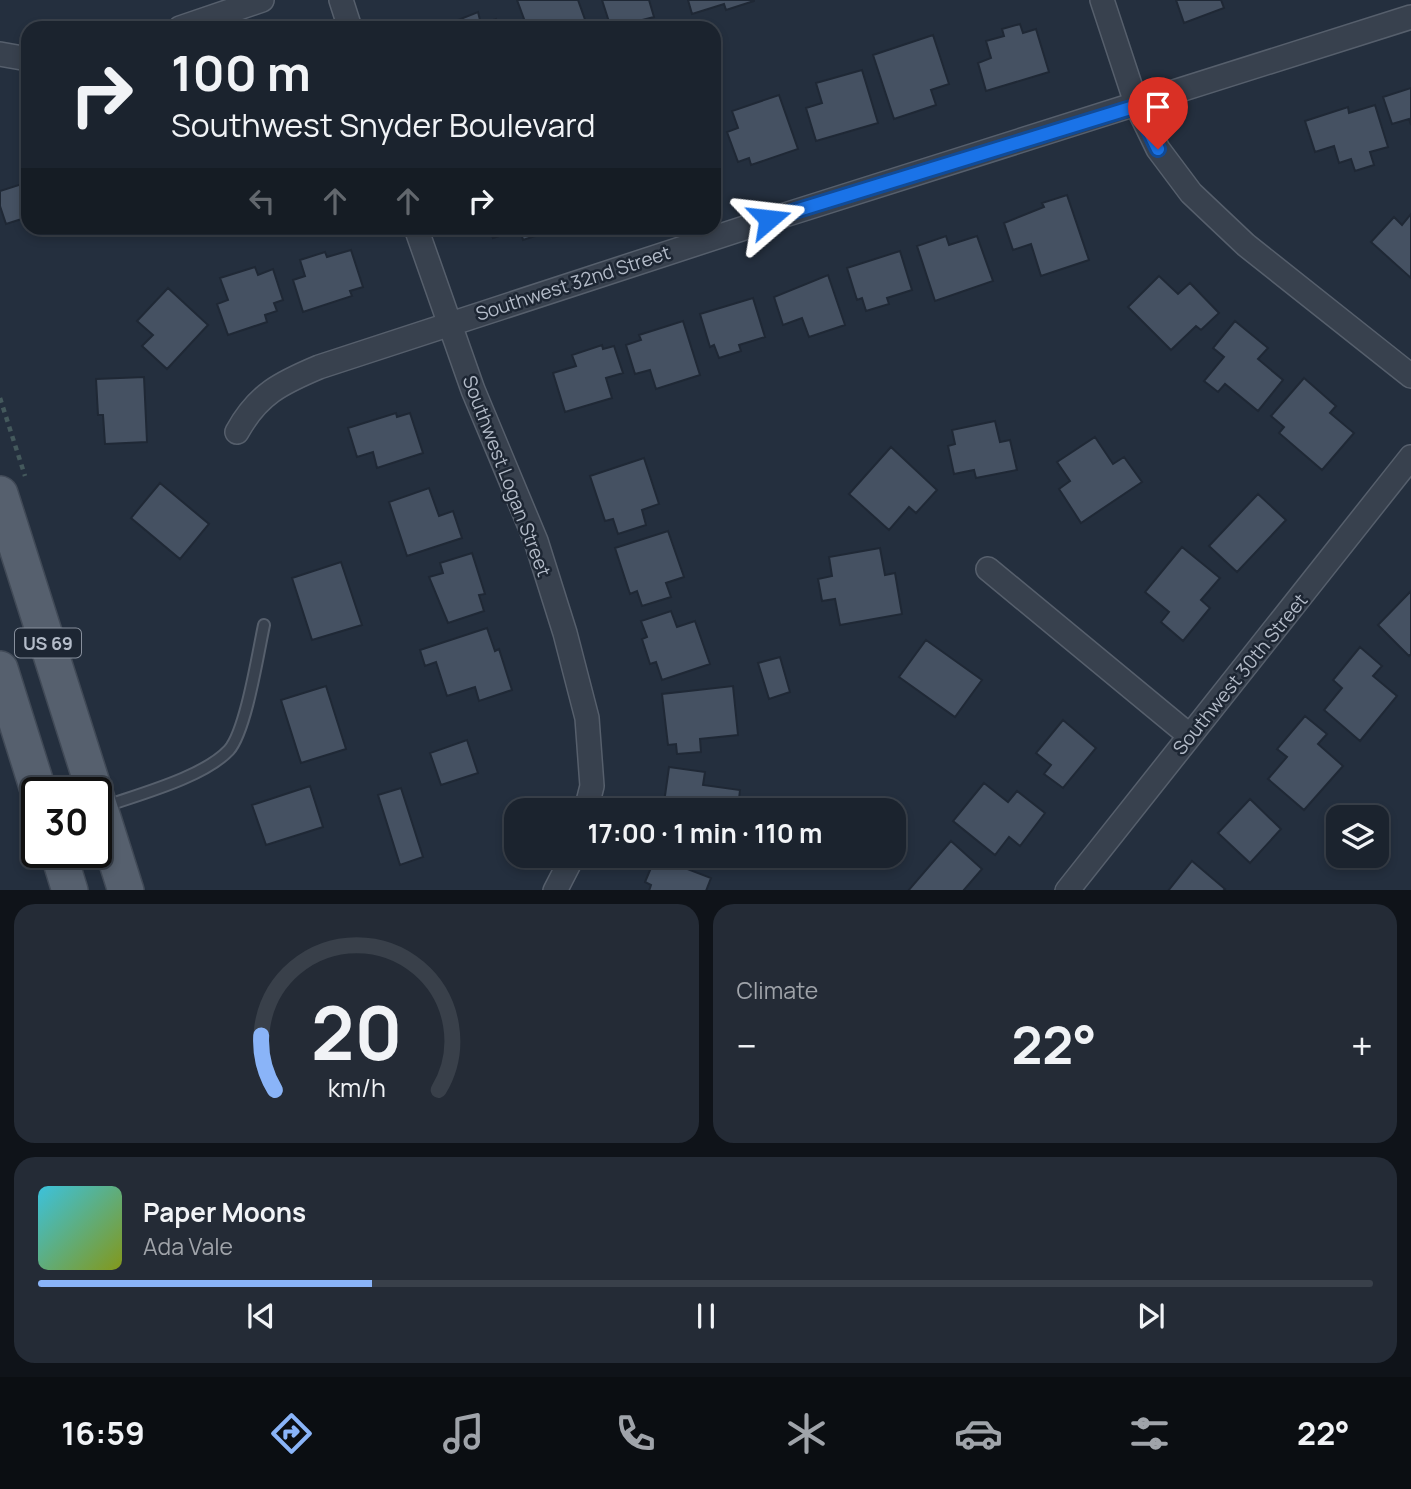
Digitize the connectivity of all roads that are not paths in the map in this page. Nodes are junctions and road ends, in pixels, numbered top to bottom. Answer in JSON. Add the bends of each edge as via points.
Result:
{"nodes":[{"id":1,"x":262,"y":0,"type":"edge"},
{"id":2,"x":341,"y":0,"type":"edge"},
{"id":3,"x":1102,"y":0,"type":"edge"},
{"id":4,"x":1411,"y":17,"type":"edge"},
{"id":5,"x":200,"y":21,"type":"edge"},
{"id":6,"x":348,"y":21,"type":"edge"},
{"id":7,"x":0,"y":54,"type":"edge"},
{"id":8,"x":21,"y":58,"type":"edge"},
{"id":9,"x":1137,"y":106,"type":"junction"},
{"id":10,"x":418,"y":235,"type":"edge"},
{"id":11,"x":449,"y":323,"type":"junction"},
{"id":12,"x":1411,"y":376,"type":"edge"},
{"id":13,"x":237,"y":432,"type":"dead end"},
{"id":14,"x":1411,"y":457,"type":"edge"},
{"id":15,"x":0,"y":494,"type":"edge"},
{"id":16,"x":988,"y":569,"type":"dead end"},
{"id":17,"x":264,"y":625,"type":"dead end"},
{"id":18,"x":0,"y":669,"type":"edge"},
{"id":19,"x":1189,"y":736,"type":"junction"},
{"id":20,"x":34,"y":777,"type":"edge"},
{"id":21,"x":89,"y":777,"type":"edge"},
{"id":22,"x":112,"y":797,"type":"edge"},
{"id":23,"x":589,"y":798,"type":"edge"},
{"id":24,"x":112,"y":848,"type":"edge"},
{"id":25,"x":63,"y":868,"type":"edge"},
{"id":26,"x":567,"y":868,"type":"edge"},
{"id":27,"x":70,"y":890,"type":"edge"},
{"id":28,"x":126,"y":890,"type":"edge"},
{"id":29,"x":556,"y":890,"type":"edge"},
{"id":30,"x":1068,"y":890,"type":"edge"}],
"edges":[{"from":1,"to":5,"type":"street"},
{"from":2,"to":6,"type":"street"},
{"from":3,"to":9,"type":"street"},
{"from":4,"to":9,"type":"street","name":"Southwest 32nd Street"},
{"from":7,"to":8,"type":"street"},
{"from":9,"to":11,"type":"street","name":"Southwest 32nd Street"},
{"from":9,"to":12,"type":"street","via":[[1158,149],[1191,193],[1246,245]]},
{"from":10,"to":11,"type":"street","name":"Southwest Logan Street"},
{"from":11,"to":13,"type":"street","name":"Southwest 32nd Street","via":[[285,381],[269,390]]},
{"from":11,"to":23,"type":"street","name":"Southwest Logan Street","via":[[536,541],[565,633],[587,718]]},
{"from":14,"to":19,"type":"street","name":"Southwest 30th Street"},
{"from":15,"to":21,"type":"main road","number":"US 69"},
{"from":16,"to":19,"type":"street"},
{"from":17,"to":22,"type":"lane","via":[[241,726],[230,749],[207,767]]},
{"from":18,"to":20,"type":"main road","number":"US 69"},
{"from":19,"to":30,"type":"street","name":"Southwest 30th Street"},
{"from":24,"to":28,"type":"main road","number":"US 69"},
{"from":25,"to":27,"type":"main road"},
{"from":26,"to":29,"type":"street"}]}
